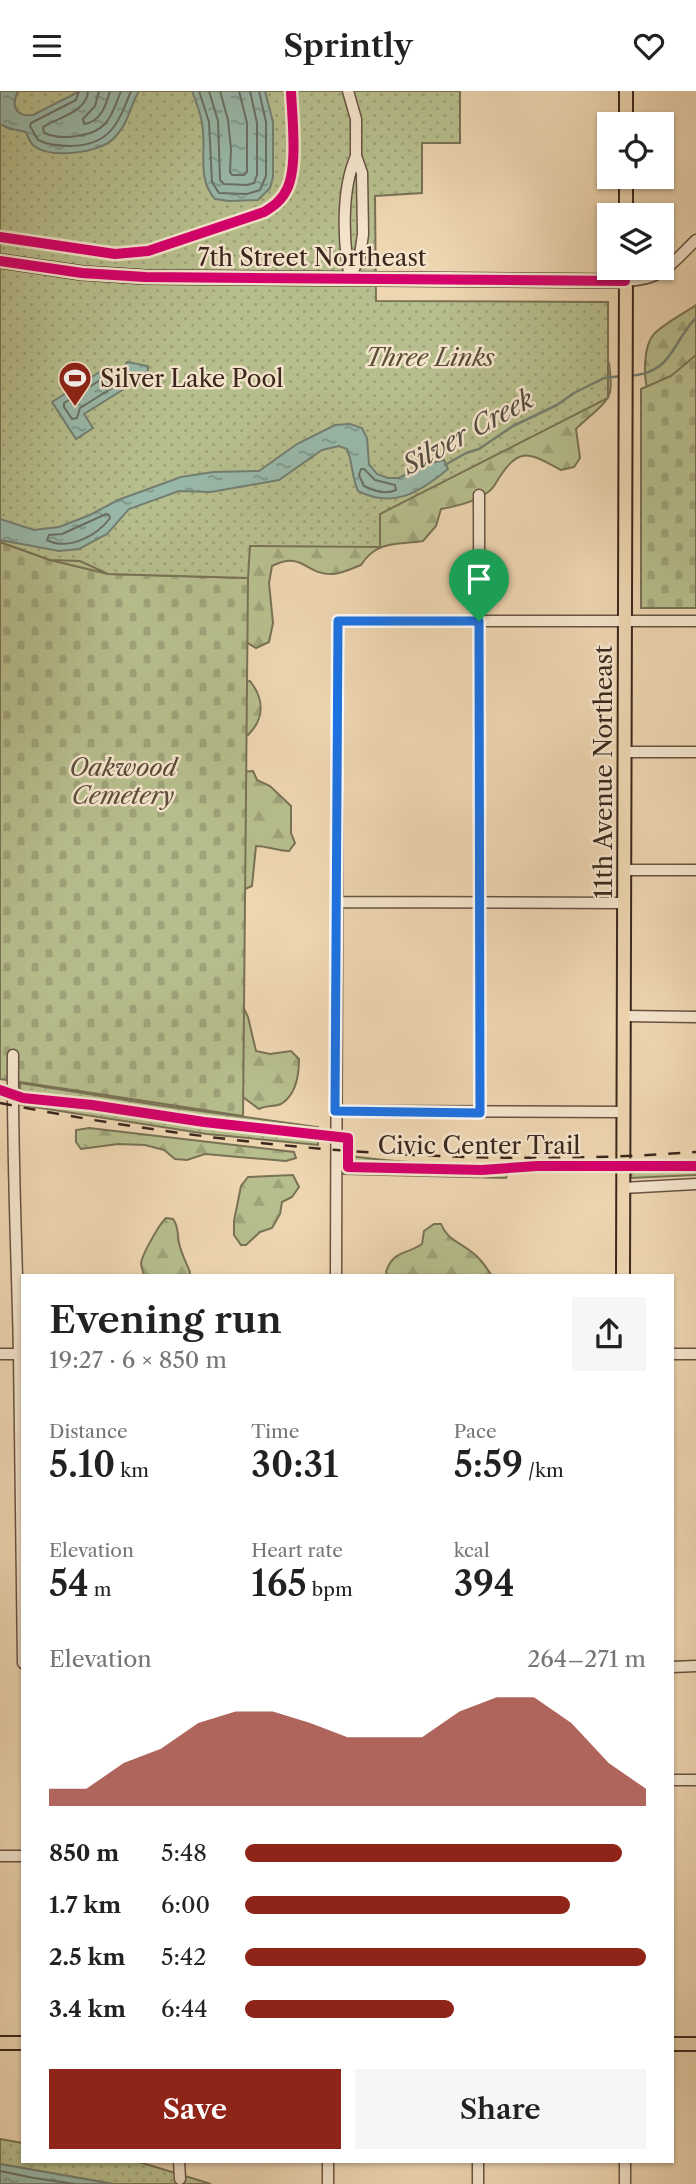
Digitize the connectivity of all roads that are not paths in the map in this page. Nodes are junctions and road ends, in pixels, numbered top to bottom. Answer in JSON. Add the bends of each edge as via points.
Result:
{"nodes":[{"id":1,"x":348,"y":91,"type":"edge"},
{"id":2,"x":626,"y":91,"type":"edge"},
{"id":3,"x":626,"y":112,"type":"edge"},
{"id":4,"x":356,"y":156,"type":"junction"},
{"id":5,"x":696,"y":240,"type":"edge"},
{"id":6,"x":674,"y":260,"type":"edge"},
{"id":7,"x":0,"y":261,"type":"edge"},
{"id":8,"x":597,"y":274,"type":"edge"},
{"id":9,"x":350,"y":278,"type":"junction"},
{"id":10,"x":625,"y":280,"type":"edge"},
{"id":11,"x":479,"y":495,"type":"dead end"},
{"id":12,"x":479,"y":621,"type":"junction"},
{"id":13,"x":624,"y":621,"type":"junction"},
{"id":14,"x":696,"y":621,"type":"edge"},
{"id":15,"x":624,"y":752,"type":"junction"},
{"id":16,"x":696,"y":753,"type":"edge"},
{"id":17,"x":625,"y":870,"type":"junction"},
{"id":18,"x":696,"y":870,"type":"edge"},
{"id":19,"x":337,"y":902,"type":"junction"},
{"id":20,"x":481,"y":902,"type":"junction"},
{"id":21,"x":625,"y":903,"type":"junction"},
{"id":22,"x":625,"y":1016,"type":"junction"},
{"id":23,"x":696,"y":1017,"type":"edge"},
{"id":24,"x":13,"y":1055,"type":"dead end"},
{"id":25,"x":335,"y":1111,"type":"junction"},
{"id":26,"x":623,"y":1112,"type":"junction"},
{"id":27,"x":480,"y":1113,"type":"junction"},
{"id":28,"x":696,"y":1184,"type":"edge"},
{"id":29,"x":623,"y":1188,"type":"junction"},
{"id":30,"x":336,"y":1274,"type":"edge"},
{"id":31,"x":623,"y":1274,"type":"edge"},
{"id":32,"x":0,"y":1354,"type":"edge"},
{"id":33,"x":21,"y":1354,"type":"edge"},
{"id":34,"x":674,"y":1354,"type":"edge"},
{"id":35,"x":696,"y":1354,"type":"edge"},
{"id":36,"x":21,"y":1574,"type":"edge"},
{"id":37,"x":674,"y":1667,"type":"edge"},
{"id":38,"x":696,"y":1667,"type":"edge"},
{"id":39,"x":674,"y":1780,"type":"edge"},
{"id":40,"x":696,"y":1780,"type":"edge"},
{"id":41,"x":0,"y":1856,"type":"edge"},
{"id":42,"x":21,"y":1856,"type":"edge"},
{"id":43,"x":0,"y":2043,"type":"edge"},
{"id":44,"x":21,"y":2043,"type":"edge"},
{"id":45,"x":674,"y":2044,"type":"edge"},
{"id":46,"x":696,"y":2044,"type":"edge"},
{"id":47,"x":179,"y":2163,"type":"edge"},
{"id":48,"x":328,"y":2163,"type":"edge"},
{"id":49,"x":478,"y":2163,"type":"edge"},
{"id":50,"x":625,"y":2163,"type":"edge"},
{"id":51,"x":180,"y":2179,"type":"dead end"},
{"id":52,"x":328,"y":2184,"type":"edge"},
{"id":53,"x":478,"y":2184,"type":"edge"},
{"id":54,"x":625,"y":2184,"type":"edge"}],
"edges":[{"from":1,"to":4,"type":"street","via":[[356,120]]},
{"from":2,"to":3,"type":"main road"},
{"from":4,"to":9,"type":"street","via":[[346,194],[345,256]]},
{"from":4,"to":9,"type":"street","via":[[362,173],[363,234]]},
{"from":5,"to":6,"type":"street","name":"7th Street Northeast"},
{"from":7,"to":9,"type":"main road","name":"7th Street Northeast","via":[[125,276]]},
{"from":8,"to":9,"type":"main road","name":"7th Street Northeast"},
{"from":10,"to":13,"type":"main road","name":"11th Avenue Northeast"},
{"from":11,"to":12,"type":"street"},
{"from":12,"to":13,"type":"street"},
{"from":12,"to":19,"type":"street","via":[[338,621]]},
{"from":12,"to":20,"type":"street"},
{"from":13,"to":14,"type":"street"},
{"from":13,"to":15,"type":"main road","name":"11th Avenue Northeast"},
{"from":15,"to":16,"type":"street"},
{"from":15,"to":17,"type":"main road","name":"11th Avenue Northeast"},
{"from":17,"to":18,"type":"street"},
{"from":17,"to":21,"type":"main road","name":"11th Avenue Northeast"},
{"from":19,"to":20,"type":"street"},
{"from":19,"to":25,"type":"street"},
{"from":20,"to":21,"type":"street"},
{"from":20,"to":27,"type":"street"},
{"from":21,"to":22,"type":"main road","name":"11th Avenue Northeast"},
{"from":22,"to":23,"type":"street"},
{"from":22,"to":26,"type":"main road","name":"11th Avenue Northeast"},
{"from":24,"to":33,"type":"street"},
{"from":25,"to":27,"type":"street"},
{"from":25,"to":30,"type":"street"},
{"from":26,"to":27,"type":"street"},
{"from":26,"to":29,"type":"main road","name":"11th Avenue Northeast"},
{"from":28,"to":29,"type":"street"},
{"from":29,"to":31,"type":"main road","name":"11th Avenue Northeast"},
{"from":32,"to":33,"type":"street"},
{"from":33,"to":36,"type":"street"},
{"from":34,"to":35,"type":"street"},
{"from":37,"to":38,"type":"street"},
{"from":39,"to":40,"type":"street"},
{"from":41,"to":42,"type":"street"},
{"from":43,"to":44,"type":"main road"},
{"from":45,"to":46,"type":"main road"},
{"from":47,"to":51,"type":"street"},
{"from":48,"to":52,"type":"street"},
{"from":49,"to":53,"type":"street"},
{"from":50,"to":54,"type":"street"}]}
